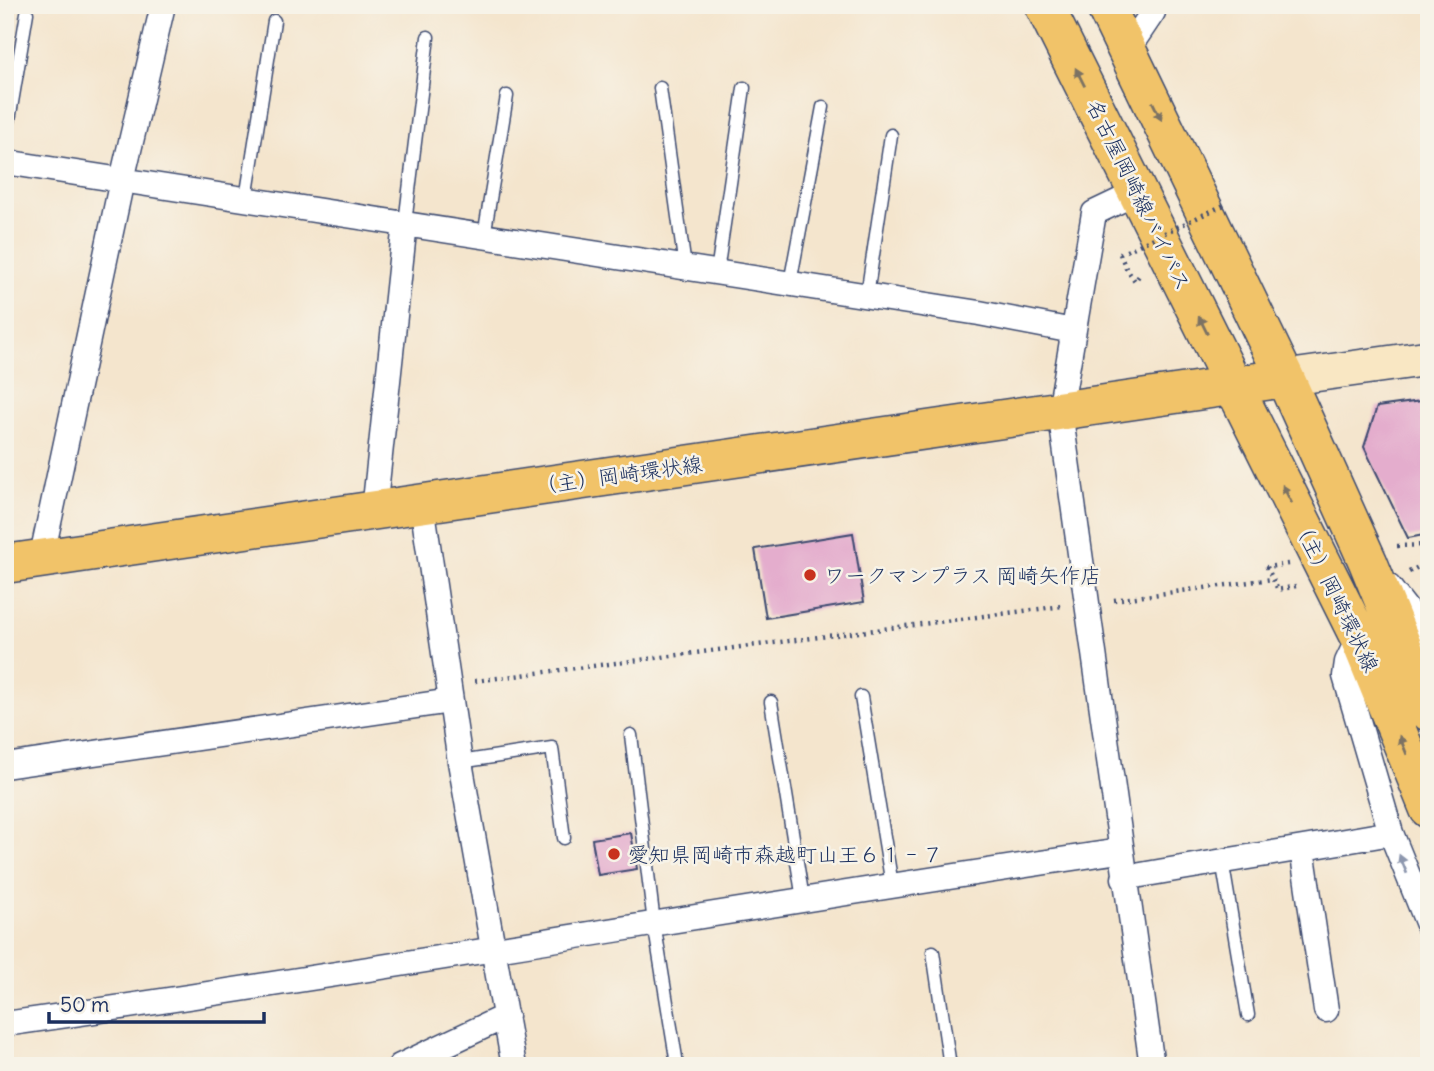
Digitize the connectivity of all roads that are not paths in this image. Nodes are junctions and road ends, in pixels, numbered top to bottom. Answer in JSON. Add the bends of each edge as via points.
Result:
{"nodes":[{"id":1,"x":163,"y":5,"type":"edge"},
{"id":2,"x":1044,"y":5,"type":"edge"},
{"id":3,"x":1105,"y":5,"type":"edge"},
{"id":4,"x":1154,"y":5,"type":"edge"},
{"id":5,"x":27,"y":13,"type":"dead end"},
{"id":6,"x":274,"y":21,"type":"dead end"},
{"id":7,"x":428,"y":37,"type":"dead end"},
{"id":8,"x":1128,"y":49,"type":"junction"},
{"id":9,"x":660,"y":88,"type":"dead end"},
{"id":10,"x":744,"y":88,"type":"dead end"},
{"id":11,"x":507,"y":96,"type":"dead end"},
{"id":12,"x":824,"y":107,"type":"dead end"},
{"id":13,"x":891,"y":135,"type":"dead end"},
{"id":14,"x":5,"y":144,"type":"edge"},
{"id":15,"x":5,"y":162,"type":"edge"},
{"id":16,"x":122,"y":180,"type":"junction"},
{"id":17,"x":1138,"y":192,"type":"junction"},
{"id":18,"x":246,"y":198,"type":"junction"},
{"id":19,"x":405,"y":223,"type":"junction"},
{"id":20,"x":484,"y":236,"type":"junction"},
{"id":21,"x":685,"y":267,"type":"junction"},
{"id":22,"x":717,"y":272,"type":"junction"},
{"id":23,"x":790,"y":283,"type":"junction"},
{"id":24,"x":867,"y":295,"type":"junction"},
{"id":25,"x":1073,"y":331,"type":"junction"},
{"id":26,"x":1429,"y":358,"type":"edge"},
{"id":27,"x":1285,"y":378,"type":"junction"},
{"id":28,"x":1233,"y":386,"type":"junction"},
{"id":29,"x":1060,"y":411,"type":"junction"},
{"id":30,"x":422,"y":504,"type":"junction"},
{"id":31,"x":374,"y":511,"type":"junction"},
{"id":32,"x":1383,"y":554,"type":"junction"},
{"id":33,"x":23,"y":562,"type":"edge"},
{"id":34,"x":1359,"y":637,"type":"junction"},
{"id":35,"x":1429,"y":649,"type":"edge"},
{"id":36,"x":450,"y":692,"type":"junction"},
{"id":37,"x":861,"y":696,"type":"dead end"},
{"id":38,"x":771,"y":702,"type":"dead end"},
{"id":39,"x":1429,"y":712,"type":"edge"},
{"id":40,"x":631,"y":735,"type":"dead end"},
{"id":41,"x":460,"y":762,"type":"junction"},
{"id":42,"x":5,"y":766,"type":"edge"},
{"id":43,"x":1429,"y":808,"type":"edge"},
{"id":44,"x":1391,"y":833,"type":"junction"},
{"id":45,"x":564,"y":838,"type":"dead end"},
{"id":46,"x":1302,"y":849,"type":"junction"},
{"id":47,"x":1121,"y":850,"type":"junction"},
{"id":48,"x":1222,"y":860,"type":"junction"},
{"id":49,"x":1125,"y":878,"type":"junction"},
{"id":50,"x":892,"y":884,"type":"junction"},
{"id":51,"x":803,"y":899,"type":"junction"},
{"id":52,"x":654,"y":923,"type":"junction"},
{"id":53,"x":1429,"y":927,"type":"edge"},
{"id":54,"x":492,"y":951,"type":"junction"},
{"id":55,"x":933,"y":952,"type":"dead end"},
{"id":56,"x":1326,"y":1010,"type":"dead end"},
{"id":57,"x":1248,"y":1015,"type":"dead end"},
{"id":58,"x":506,"y":1016,"type":"junction"},
{"id":59,"x":5,"y":1024,"type":"edge"},
{"id":60,"x":677,"y":1064,"type":"dead end"},
{"id":61,"x":400,"y":1066,"type":"edge"},
{"id":62,"x":514,"y":1066,"type":"edge"},
{"id":63,"x":950,"y":1066,"type":"edge"},
{"id":64,"x":1152,"y":1066,"type":"edge"}],
"edges":[{"from":1,"to":16,"type":"street"},
{"from":17,"to":2,"type":"main road","name":"名古屋岡崎線バイパス","one_way":true},
{"from":3,"to":8,"type":"main road"},
{"from":4,"to":8,"type":"street"},
{"from":5,"to":14,"type":"lane"},
{"from":6,"to":18,"type":"lane"},
{"from":7,"to":19,"type":"lane"},
{"from":8,"to":27,"type":"main road","one_way":true},
{"from":9,"to":21,"type":"lane"},
{"from":10,"to":22,"type":"lane"},
{"from":11,"to":20,"type":"lane"},
{"from":12,"to":23,"type":"lane"},
{"from":13,"to":24,"type":"lane"},
{"from":15,"to":16,"type":"street"},
{"from":16,"to":18,"type":"street"},
{"from":16,"to":33,"type":"street"},
{"from":17,"to":25,"type":"street","via":[[1094,213]]},
{"from":28,"to":17,"type":"main road","name":"名古屋岡崎線バイパス","one_way":true},
{"from":18,"to":19,"type":"street"},
{"from":19,"to":20,"type":"street"},
{"from":19,"to":31,"type":"street"},
{"from":20,"to":21,"type":"street"},
{"from":21,"to":22,"type":"street"},
{"from":22,"to":23,"type":"street"},
{"from":23,"to":24,"type":"street"},
{"from":24,"to":25,"type":"street"},
{"from":25,"to":29,"type":"street"},
{"from":26,"to":27,"type":"street"},
{"from":27,"to":28,"type":"main road","name":"（主）岡崎環状線"},
{"from":27,"to":32,"type":"main road","name":"（主）岡崎環状線"},
{"from":28,"to":29,"type":"main road","name":"（主）岡崎環状線"},
{"from":34,"to":28,"type":"main road","name":"（主）岡崎環状線","one_way":true},
{"from":29,"to":30,"type":"main road","name":"（主）岡崎環状線"},
{"from":29,"to":47,"type":"street"},
{"from":30,"to":31,"type":"main road","name":"（主）岡崎環状線"},
{"from":30,"to":36,"type":"street"},
{"from":31,"to":33,"type":"main road","name":"（主）岡崎環状線"},
{"from":32,"to":35,"type":"street"},
{"from":32,"to":39,"type":"main road","name":"（主）岡崎環状線"},
{"from":43,"to":34,"type":"main road","name":"（主）岡崎環状線","one_way":true},
{"from":34,"to":44,"type":"street","via":[[1345,676]]},
{"from":36,"to":41,"type":"street"},
{"from":36,"to":42,"type":"street"},
{"from":37,"to":50,"type":"lane"},
{"from":38,"to":51,"type":"lane"},
{"from":40,"to":52,"type":"lane"},
{"from":41,"to":45,"type":"lane","via":[[552,748]]},
{"from":41,"to":54,"type":"street"},
{"from":44,"to":46,"type":"street"},
{"from":53,"to":44,"type":"street","one_way":true},
{"from":46,"to":48,"type":"street"},
{"from":46,"to":56,"type":"street"},
{"from":47,"to":49,"type":"street"},
{"from":47,"to":50,"type":"street"},
{"from":48,"to":49,"type":"street"},
{"from":48,"to":57,"type":"lane"},
{"from":49,"to":64,"type":"street"},
{"from":50,"to":51,"type":"street"},
{"from":51,"to":52,"type":"street"},
{"from":52,"to":54,"type":"street"},
{"from":52,"to":60,"type":"lane"},
{"from":54,"to":58,"type":"street"},
{"from":54,"to":59,"type":"street"},
{"from":55,"to":63,"type":"lane"},
{"from":58,"to":61,"type":"street"},
{"from":58,"to":62,"type":"street"}]}
